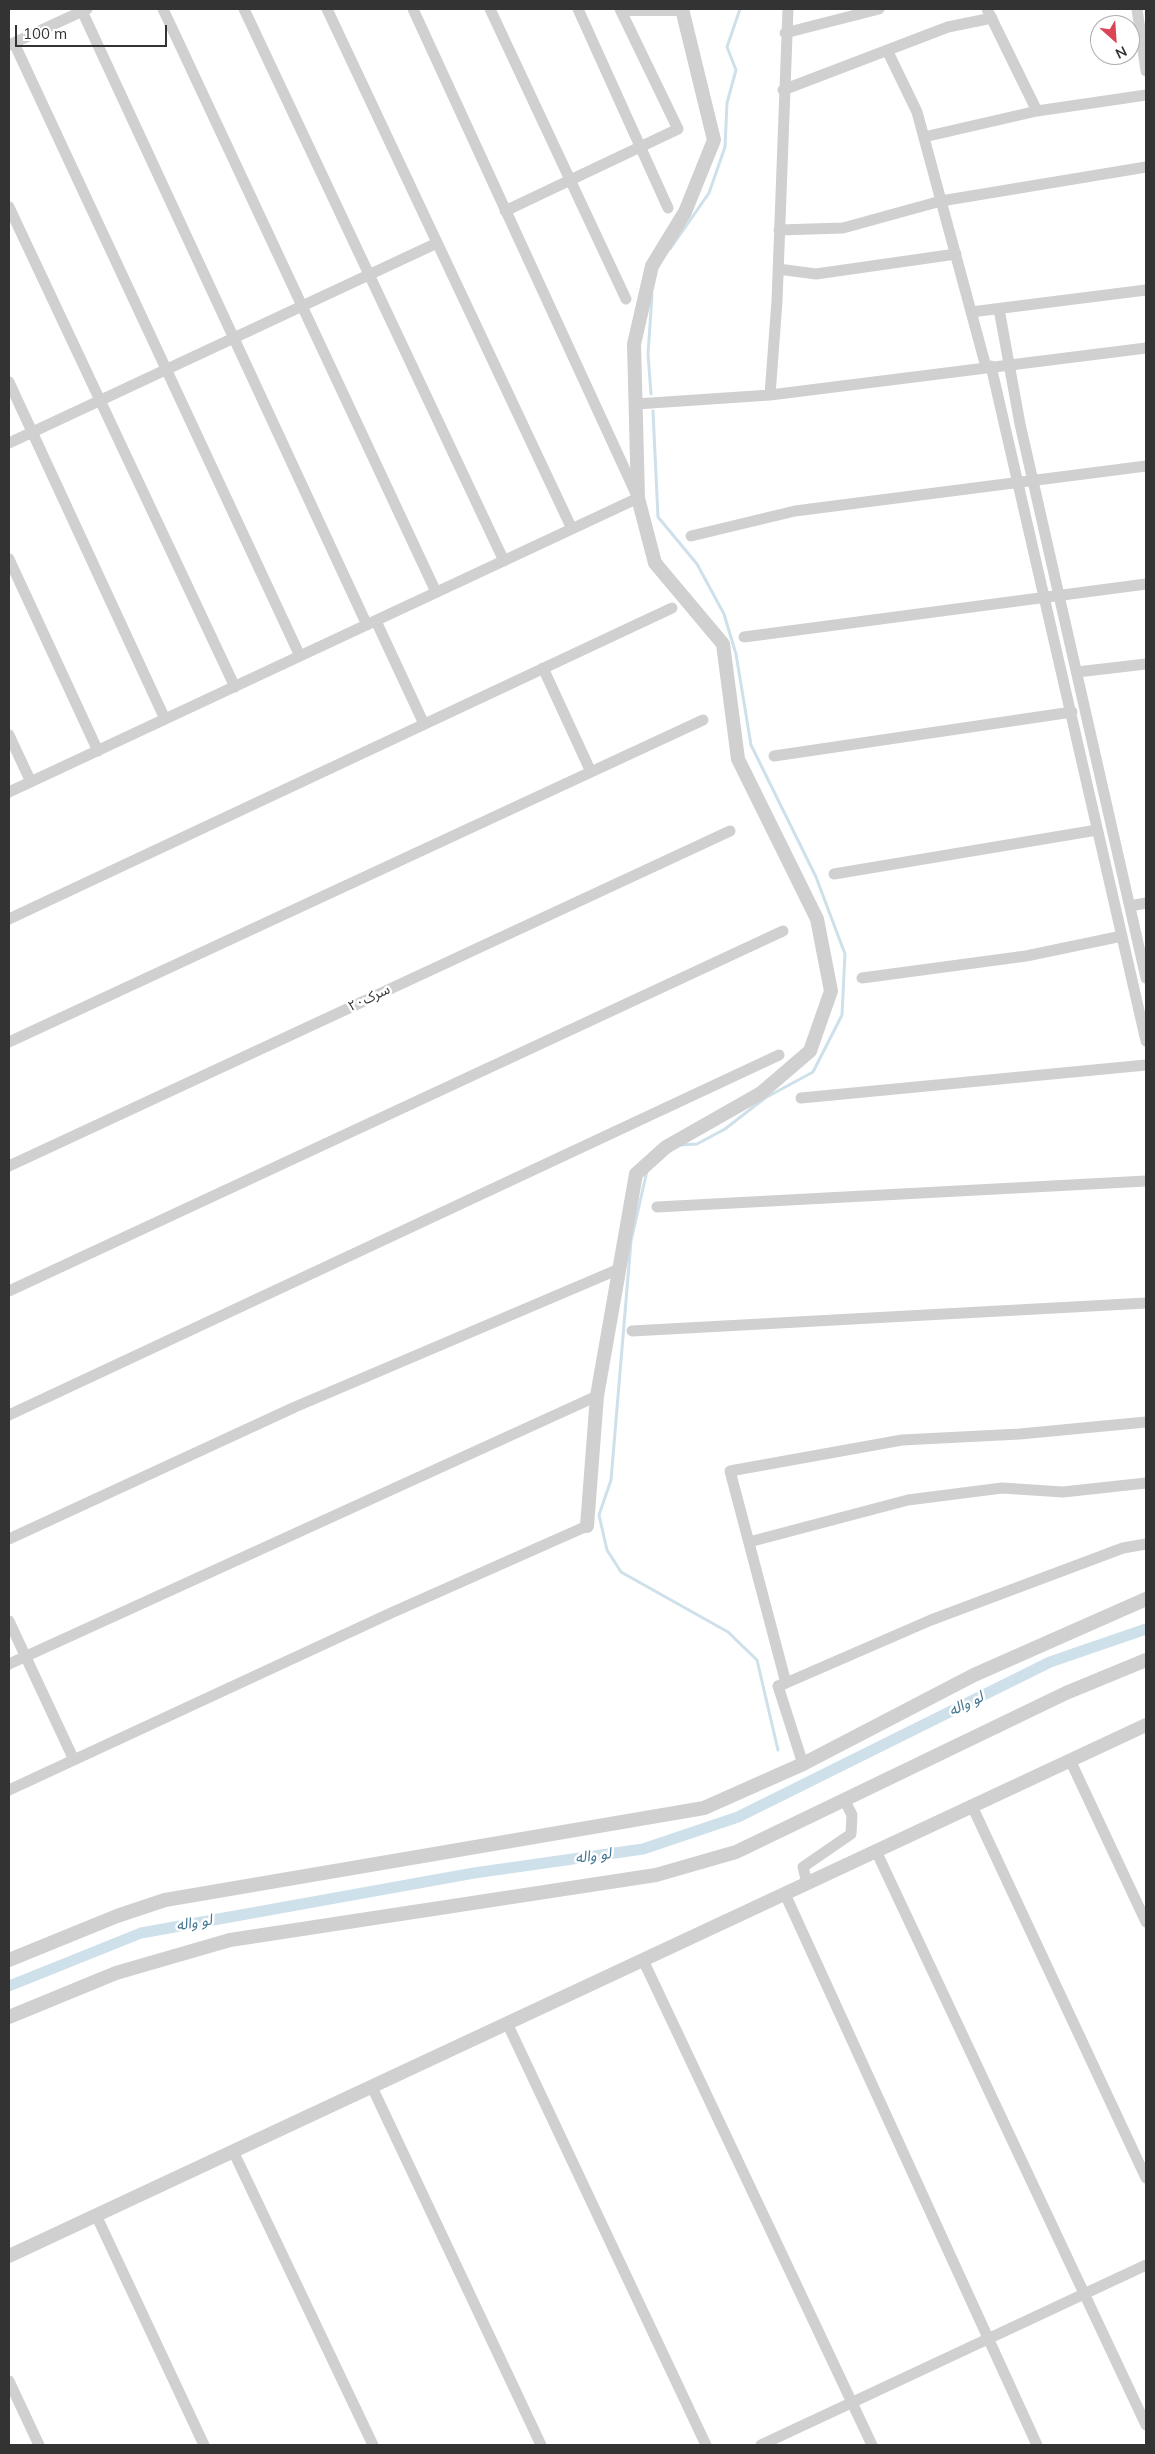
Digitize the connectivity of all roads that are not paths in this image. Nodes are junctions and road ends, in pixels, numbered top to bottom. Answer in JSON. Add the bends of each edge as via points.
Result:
{"nodes":[{"id":1,"x":163,"y":9,"type":"edge"},
{"id":2,"x":244,"y":9,"type":"edge"},
{"id":3,"x":326,"y":9,"type":"edge"},
{"id":4,"x":412,"y":9,"type":"edge"},
{"id":5,"x":490,"y":9,"type":"edge"},
{"id":6,"x":578,"y":9,"type":"edge"},
{"id":7,"x":620,"y":9,"type":"edge"},
{"id":8,"x":630,"y":9,"type":"edge"},
{"id":9,"x":788,"y":9,"type":"edge"},
{"id":10,"x":879,"y":9,"type":"edge"},
{"id":11,"x":1137,"y":9,"type":"edge"},
{"id":12,"x":84,"y":10,"type":"edge"},
{"id":13,"x":990,"y":14,"type":"edge"},
{"id":14,"x":785,"y":33,"type":"junction"},
{"id":15,"x":11,"y":44,"type":"edge"},
{"id":16,"x":887,"y":50,"type":"junction"},
{"id":17,"x":1146,"y":71,"type":"edge"},
{"id":18,"x":783,"y":90,"type":"junction"},
{"id":19,"x":1146,"y":96,"type":"edge"},
{"id":20,"x":1037,"y":111,"type":"junction"},
{"id":21,"x":924,"y":137,"type":"junction"},
{"id":22,"x":640,"y":148,"type":"junction"},
{"id":23,"x":1146,"y":167,"type":"edge"},
{"id":24,"x":572,"y":180,"type":"junction"},
{"id":25,"x":941,"y":201,"type":"junction"},
{"id":26,"x":9,"y":207,"type":"edge"},
{"id":27,"x":668,"y":208,"type":"dead end"},
{"id":28,"x":505,"y":211,"type":"junction"},
{"id":29,"x":779,"y":230,"type":"junction"},
{"id":30,"x":437,"y":243,"type":"junction"},
{"id":31,"x":956,"y":254,"type":"junction"},
{"id":32,"x":778,"y":269,"type":"junction"},
{"id":33,"x":369,"y":275,"type":"junction"},
{"id":34,"x":1146,"y":290,"type":"edge"},
{"id":35,"x":626,"y":299,"type":"dead end"},
{"id":36,"x":302,"y":306,"type":"junction"},
{"id":37,"x":999,"y":309,"type":"junction"},
{"id":38,"x":971,"y":312,"type":"junction"},
{"id":39,"x":233,"y":338,"type":"junction"},
{"id":40,"x":1146,"y":348,"type":"edge"},
{"id":41,"x":1009,"y":364,"type":"junction"},
{"id":42,"x":989,"y":367,"type":"junction"},
{"id":43,"x":166,"y":370,"type":"junction"},
{"id":44,"x":9,"y":382,"type":"edge"},
{"id":45,"x":770,"y":395,"type":"junction"},
{"id":46,"x":100,"y":400,"type":"junction"},
{"id":47,"x":636,"y":404,"type":"junction"},
{"id":48,"x":32,"y":432,"type":"junction"},
{"id":49,"x":9,"y":443,"type":"edge"},
{"id":50,"x":1146,"y":466,"type":"edge"},
{"id":51,"x":1035,"y":481,"type":"junction"},
{"id":52,"x":1018,"y":483,"type":"junction"},
{"id":53,"x":638,"y":498,"type":"junction"},
{"id":54,"x":572,"y":529,"type":"junction"},
{"id":55,"x":691,"y":536,"type":"dead end"},
{"id":56,"x":9,"y":559,"type":"edge"},
{"id":57,"x":504,"y":561,"type":"junction"},
{"id":58,"x":1146,"y":584,"type":"edge"},
{"id":59,"x":436,"y":592,"type":"junction"},
{"id":60,"x":1060,"y":595,"type":"junction"},
{"id":61,"x":1044,"y":598,"type":"junction"},
{"id":62,"x":672,"y":608,"type":"dead end"},
{"id":63,"x":371,"y":623,"type":"junction"},
{"id":64,"x":744,"y":637,"type":"dead end"},
{"id":65,"x":300,"y":656,"type":"junction"},
{"id":66,"x":1146,"y":664,"type":"edge"},
{"id":67,"x":543,"y":668,"type":"junction"},
{"id":68,"x":1077,"y":672,"type":"junction"},
{"id":69,"x":235,"y":687,"type":"junction"},
{"id":70,"x":1072,"y":712,"type":"junction"},
{"id":71,"x":165,"y":719,"type":"junction"},
{"id":72,"x":703,"y":720,"type":"dead end"},
{"id":73,"x":424,"y":724,"type":"junction"},
{"id":74,"x":9,"y":735,"type":"edge"},
{"id":75,"x":98,"y":750,"type":"junction"},
{"id":76,"x":774,"y":756,"type":"dead end"},
{"id":77,"x":592,"y":772,"type":"junction"},
{"id":78,"x":31,"y":782,"type":"junction"},
{"id":79,"x":9,"y":792,"type":"edge"},
{"id":80,"x":1097,"y":830,"type":"junction"},
{"id":81,"x":730,"y":831,"type":"dead end"},
{"id":82,"x":834,"y":874,"type":"dead end"},
{"id":83,"x":1146,"y":903,"type":"edge"},
{"id":84,"x":1130,"y":906,"type":"junction"},
{"id":85,"x":9,"y":919,"type":"edge"},
{"id":86,"x":783,"y":932,"type":"dead end"},
{"id":87,"x":1122,"y":936,"type":"junction"},
{"id":88,"x":862,"y":978,"type":"dead end"},
{"id":89,"x":1146,"y":978,"type":"edge"},
{"id":90,"x":1146,"y":1041,"type":"edge"},
{"id":91,"x":9,"y":1042,"type":"edge"},
{"id":92,"x":779,"y":1055,"type":"dead end"},
{"id":93,"x":1146,"y":1065,"type":"edge"},
{"id":94,"x":801,"y":1098,"type":"dead end"},
{"id":95,"x":9,"y":1166,"type":"edge"},
{"id":96,"x":1146,"y":1181,"type":"edge"},
{"id":97,"x":658,"y":1207,"type":"dead end"},
{"id":98,"x":619,"y":1269,"type":"junction"},
{"id":99,"x":9,"y":1291,"type":"edge"},
{"id":100,"x":1146,"y":1303,"type":"edge"},
{"id":101,"x":632,"y":1331,"type":"dead end"},
{"id":102,"x":596,"y":1396,"type":"junction"},
{"id":103,"x":9,"y":1415,"type":"edge"},
{"id":104,"x":1146,"y":1422,"type":"edge"},
{"id":105,"x":1146,"y":1483,"type":"edge"},
{"id":106,"x":588,"y":1526,"type":"joint"},
{"id":107,"x":9,"y":1539,"type":"edge"},
{"id":108,"x":749,"y":1542,"type":"junction"},
{"id":109,"x":1146,"y":1544,"type":"edge"},
{"id":110,"x":1146,"y":1599,"type":"edge"},
{"id":111,"x":9,"y":1621,"type":"edge"},
{"id":112,"x":25,"y":1656,"type":"junction"},
{"id":113,"x":1146,"y":1660,"type":"edge"},
{"id":114,"x":9,"y":1664,"type":"edge"},
{"id":115,"x":786,"y":1683,"type":"junction"},
{"id":116,"x":1146,"y":1725,"type":"edge"},
{"id":117,"x":74,"y":1760,"type":"junction"},
{"id":118,"x":1070,"y":1760,"type":"junction"},
{"id":119,"x":803,"y":1764,"type":"junction"},
{"id":120,"x":9,"y":1790,"type":"edge"},
{"id":121,"x":844,"y":1800,"type":"junction"},
{"id":122,"x":972,"y":1806,"type":"junction"},
{"id":123,"x":876,"y":1851,"type":"junction"},
{"id":124,"x":807,"y":1883,"type":"junction"},
{"id":125,"x":785,"y":1894,"type":"junction"},
{"id":126,"x":1146,"y":1922,"type":"edge"},
{"id":127,"x":9,"y":1960,"type":"edge"},
{"id":128,"x":643,"y":1960,"type":"junction"},
{"id":129,"x":9,"y":2017,"type":"edge"},
{"id":130,"x":507,"y":2023,"type":"junction"},
{"id":131,"x":372,"y":2086,"type":"junction"},
{"id":132,"x":233,"y":2151,"type":"junction"},
{"id":133,"x":1146,"y":2178,"type":"edge"},
{"id":134,"x":96,"y":2215,"type":"junction"},
{"id":135,"x":9,"y":2256,"type":"edge"},
{"id":136,"x":1146,"y":2265,"type":"edge"},
{"id":137,"x":1084,"y":2294,"type":"junction"},
{"id":138,"x":987,"y":2340,"type":"junction"},
{"id":139,"x":9,"y":2380,"type":"edge"},
{"id":140,"x":852,"y":2403,"type":"junction"},
{"id":141,"x":1146,"y":2425,"type":"edge"},
{"id":142,"x":40,"y":2445,"type":"edge"},
{"id":143,"x":204,"y":2445,"type":"edge"},
{"id":144,"x":373,"y":2445,"type":"edge"},
{"id":145,"x":541,"y":2445,"type":"edge"},
{"id":146,"x":706,"y":2445,"type":"edge"},
{"id":147,"x":761,"y":2445,"type":"edge"},
{"id":148,"x":872,"y":2445,"type":"edge"},
{"id":149,"x":1038,"y":2445,"type":"edge"}],
"edges":[{"from":1,"to":36,"type":"street"},
{"from":2,"to":33,"type":"street"},
{"from":3,"to":30,"type":"street"},
{"from":4,"to":28,"type":"street"},
{"from":5,"to":24,"type":"street"},
{"from":6,"to":22,"type":"street"},
{"from":7,"to":22,"type":"street","via":[[678,129]]},
{"from":8,"to":47,"type":"street","via":[[682,9],[714,140],[685,212],[652,266],[634,344]]},
{"from":9,"to":14,"type":"street"},
{"from":10,"to":14,"type":"street"},
{"from":11,"to":17,"type":"street"},
{"from":12,"to":15,"type":"street"},
{"from":12,"to":39,"type":"street"},
{"from":13,"to":16,"type":"street"},
{"from":13,"to":20,"type":"street"},
{"from":14,"to":18,"type":"street"},
{"from":15,"to":43,"type":"street"},
{"from":16,"to":18,"type":"street"},
{"from":16,"to":21,"type":"street","via":[[917,112]]},
{"from":18,"to":29,"type":"street"},
{"from":19,"to":20,"type":"street"},
{"from":20,"to":21,"type":"street"},
{"from":21,"to":25,"type":"street"},
{"from":22,"to":24,"type":"street"},
{"from":22,"to":27,"type":"street"},
{"from":23,"to":25,"type":"street"},
{"from":24,"to":28,"type":"street"},
{"from":24,"to":35,"type":"street"},
{"from":25,"to":29,"type":"street","via":[[843,228]]},
{"from":25,"to":31,"type":"street"},
{"from":26,"to":46,"type":"street"},
{"from":28,"to":53,"type":"street"},
{"from":29,"to":32,"type":"street"},
{"from":30,"to":33,"type":"street"},
{"from":30,"to":54,"type":"street"},
{"from":31,"to":32,"type":"street","via":[[816,274]]},
{"from":31,"to":38,"type":"street"},
{"from":32,"to":45,"type":"street"},
{"from":33,"to":36,"type":"street"},
{"from":33,"to":57,"type":"street"},
{"from":34,"to":37,"type":"street"},
{"from":36,"to":39,"type":"street"},
{"from":36,"to":59,"type":"street"},
{"from":37,"to":38,"type":"street"},
{"from":37,"to":41,"type":"street"},
{"from":38,"to":42,"type":"street"},
{"from":39,"to":43,"type":"street"},
{"from":39,"to":63,"type":"street"},
{"from":40,"to":41,"type":"street"},
{"from":41,"to":42,"type":"street"},
{"from":41,"to":51,"type":"street"},
{"from":42,"to":45,"type":"street"},
{"from":42,"to":52,"type":"street"},
{"from":43,"to":46,"type":"street"},
{"from":43,"to":65,"type":"street"},
{"from":44,"to":48,"type":"street"},
{"from":45,"to":47,"type":"street"},
{"from":46,"to":48,"type":"street"},
{"from":46,"to":69,"type":"street"},
{"from":47,"to":53,"type":"street"},
{"from":48,"to":49,"type":"street"},
{"from":48,"to":71,"type":"street"},
{"from":50,"to":51,"type":"street"},
{"from":51,"to":52,"type":"street"},
{"from":51,"to":60,"type":"street"},
{"from":52,"to":55,"type":"street","via":[[795,511]]},
{"from":52,"to":61,"type":"street"},
{"from":53,"to":54,"type":"street"},
{"from":53,"to":98,"type":"street","via":[[655,563],[723,644],[738,759],[817,919],[832,991],[810,1051],[761,1093],[666,1147],[636,1174]]},
{"from":54,"to":57,"type":"street"},
{"from":56,"to":75,"type":"street"},
{"from":57,"to":59,"type":"street"},
{"from":58,"to":60,"type":"street"},
{"from":59,"to":63,"type":"street"},
{"from":60,"to":61,"type":"street"},
{"from":60,"to":68,"type":"street"},
{"from":61,"to":64,"type":"street"},
{"from":61,"to":70,"type":"street"},
{"from":62,"to":67,"type":"street"},
{"from":63,"to":65,"type":"street"},
{"from":63,"to":73,"type":"street"},
{"from":65,"to":69,"type":"street"},
{"from":66,"to":68,"type":"street"},
{"from":67,"to":73,"type":"street"},
{"from":67,"to":77,"type":"street"},
{"from":68,"to":84,"type":"street"},
{"from":69,"to":71,"type":"street"},
{"from":70,"to":76,"type":"street"},
{"from":70,"to":80,"type":"street"},
{"from":71,"to":75,"type":"street"},
{"from":72,"to":77,"type":"street"},
{"from":73,"to":85,"type":"street"},
{"from":74,"to":78,"type":"street"},
{"from":75,"to":78,"type":"street"},
{"from":77,"to":91,"type":"street"},
{"from":78,"to":79,"type":"street"},
{"from":80,"to":82,"type":"street"},
{"from":80,"to":87,"type":"street"},
{"from":81,"to":95,"type":"street","name":"سرک۲۰"},
{"from":83,"to":84,"type":"street"},
{"from":84,"to":89,"type":"street"},
{"from":86,"to":99,"type":"street"},
{"from":87,"to":88,"type":"street","via":[[1026,956]]},
{"from":87,"to":90,"type":"street"},
{"from":92,"to":103,"type":"street"},
{"from":93,"to":94,"type":"street"},
{"from":96,"to":97,"type":"street"},
{"from":98,"to":102,"type":"street"},
{"from":98,"to":107,"type":"street","via":[[295,1407]]},
{"from":100,"to":101,"type":"street"},
{"from":102,"to":106,"type":"street"},
{"from":102,"to":112,"type":"street"},
{"from":104,"to":108,"type":"street","via":[[1020,1434],[902,1440],[730,1471]]},
{"from":105,"to":108,"type":"street","via":[[1063,1492],[1002,1488],[908,1500]]},
{"from":106,"to":117,"type":"street"},
{"from":108,"to":115,"type":"street"},
{"from":109,"to":115,"type":"street","via":[[1123,1548],[931,1620]]},
{"from":110,"to":119,"type":"street","via":[[974,1675]]},
{"from":111,"to":112,"type":"street"},
{"from":112,"to":114,"type":"street"},
{"from":112,"to":117,"type":"street"},
{"from":113,"to":121,"type":"street","via":[[1066,1693]]},
{"from":115,"to":119,"type":"street","via":[[778,1686]]},
{"from":116,"to":118,"type":"street"},
{"from":117,"to":120,"type":"street"},
{"from":118,"to":122,"type":"street"},
{"from":118,"to":126,"type":"street"},
{"from":119,"to":127,"type":"street","via":[[704,1808],[165,1900]]},
{"from":121,"to":124,"type":"street","via":[[852,1815],[852,1834],[803,1867]]},
{"from":121,"to":129,"type":"street","via":[[736,1852],[656,1875],[230,1940],[116,1973]]},
{"from":122,"to":123,"type":"street"},
{"from":122,"to":133,"type":"street"},
{"from":123,"to":124,"type":"street"},
{"from":123,"to":137,"type":"street"},
{"from":124,"to":125,"type":"street"},
{"from":125,"to":128,"type":"street"},
{"from":125,"to":138,"type":"street"},
{"from":128,"to":130,"type":"street"},
{"from":128,"to":140,"type":"street"},
{"from":130,"to":131,"type":"street"},
{"from":130,"to":146,"type":"street"},
{"from":131,"to":132,"type":"street"},
{"from":131,"to":145,"type":"street"},
{"from":132,"to":134,"type":"street"},
{"from":132,"to":144,"type":"street"},
{"from":134,"to":135,"type":"street"},
{"from":134,"to":143,"type":"street"},
{"from":136,"to":137,"type":"street"},
{"from":137,"to":138,"type":"street"},
{"from":137,"to":141,"type":"street"},
{"from":138,"to":140,"type":"street"},
{"from":138,"to":149,"type":"street"},
{"from":139,"to":142,"type":"street"},
{"from":140,"to":147,"type":"street"},
{"from":140,"to":148,"type":"street"}]}
